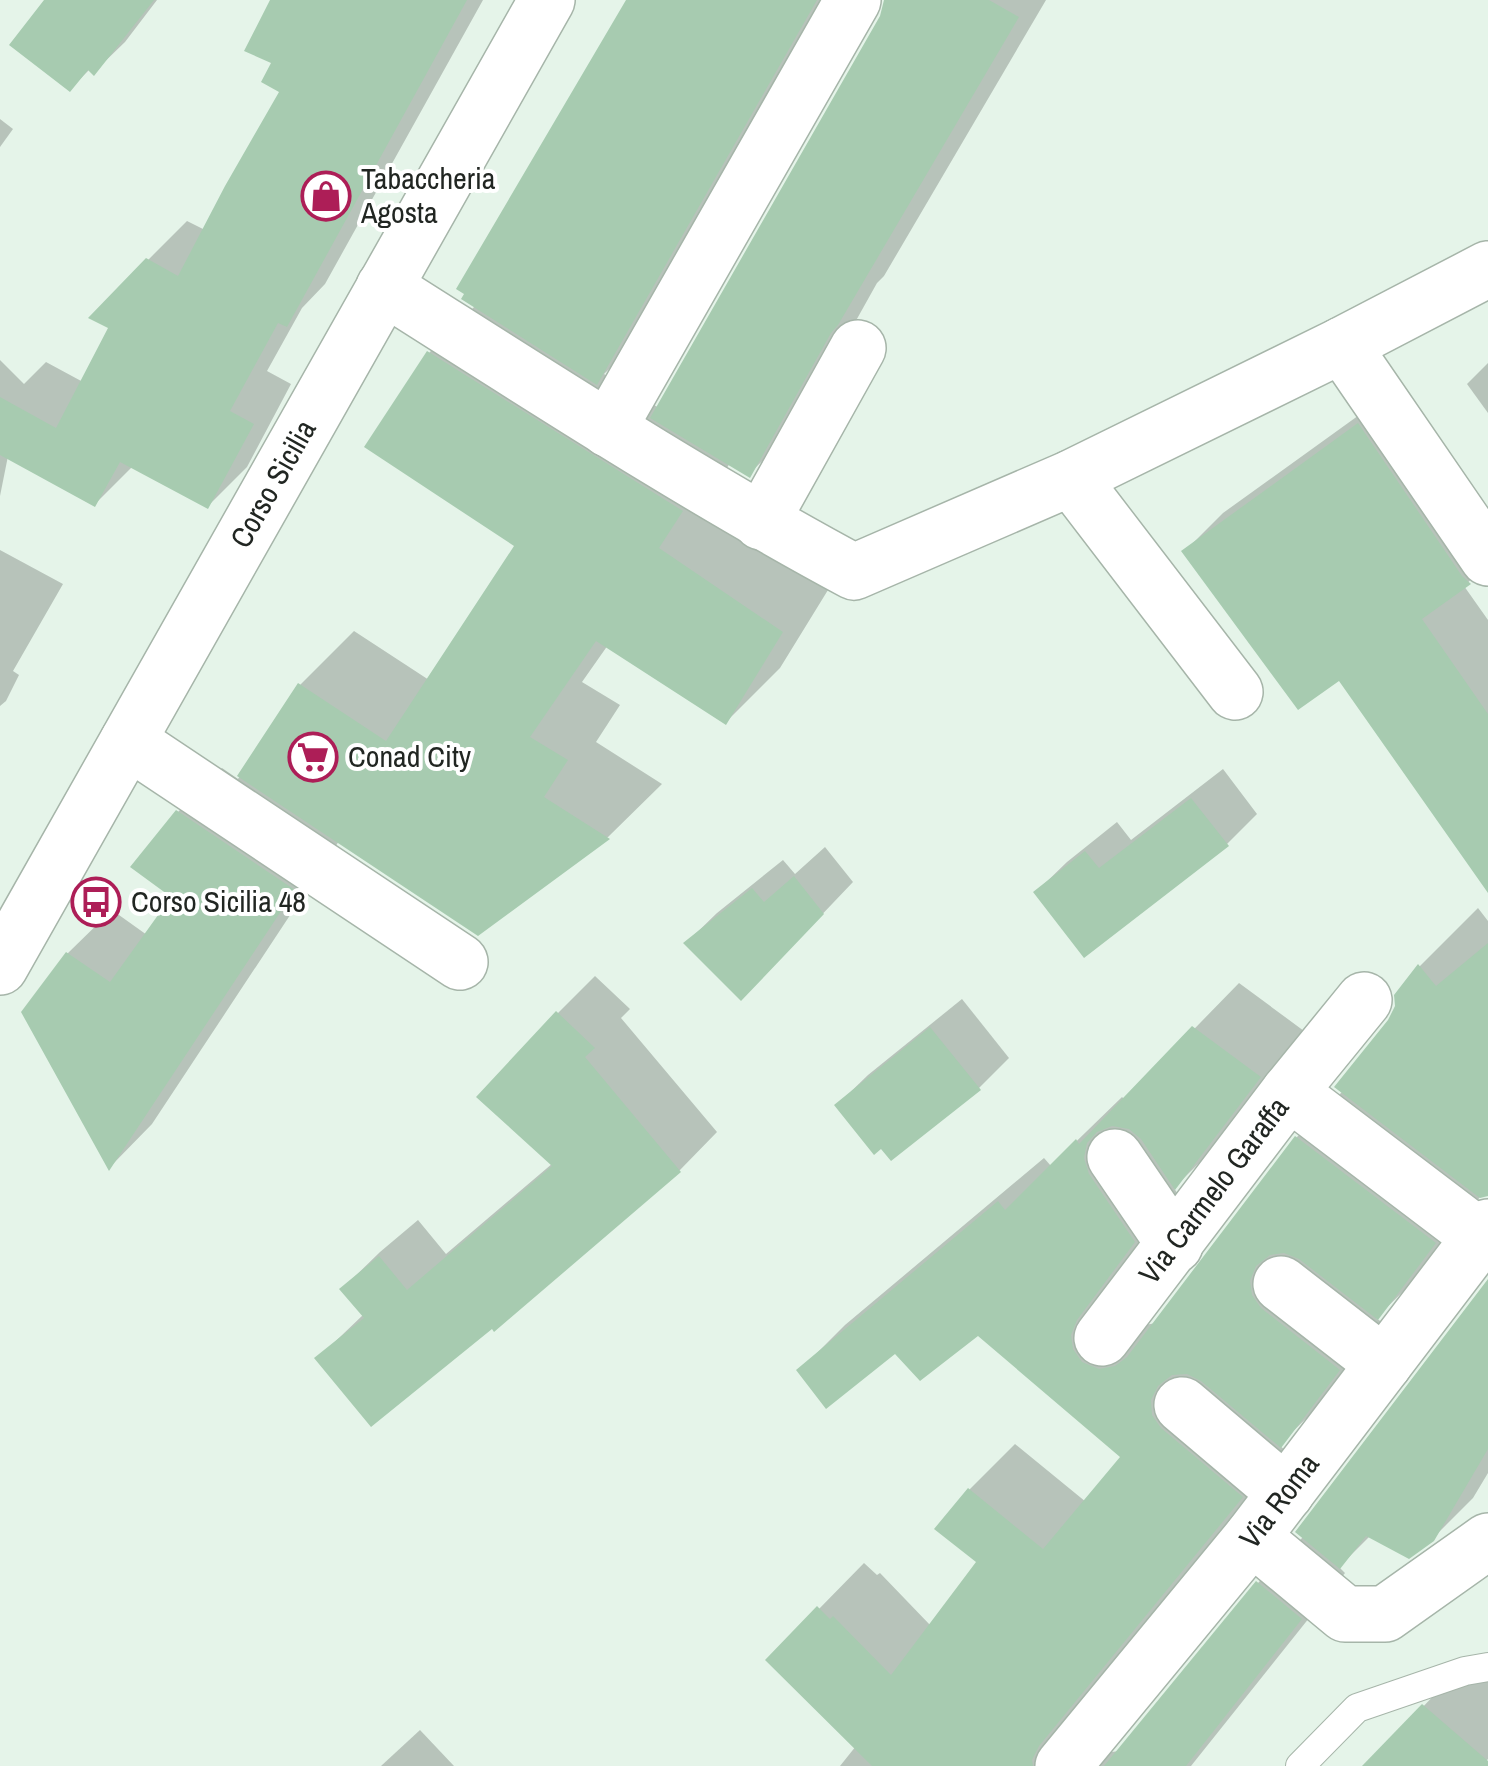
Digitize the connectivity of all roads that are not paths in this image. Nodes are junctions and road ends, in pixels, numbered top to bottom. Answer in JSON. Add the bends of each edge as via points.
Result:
{"nodes":[{"id":1,"x":547,"y":0,"type":"edge"},
{"id":2,"x":853,"y":0,"type":"edge"},
{"id":3,"x":1488,"y":269,"type":"edge"},
{"id":4,"x":384,"y":287,"type":"junction"},
{"id":5,"x":1342,"y":345,"type":"junction"},
{"id":6,"x":858,"y":348,"type":"dead end"},
{"id":7,"x":608,"y":429,"type":"junction"},
{"id":8,"x":1071,"y":478,"type":"junction"},
{"id":9,"x":761,"y":522,"type":"junction"},
{"id":10,"x":1488,"y":558,"type":"edge"},
{"id":11,"x":1236,"y":692,"type":"dead end"},
{"id":12,"x":128,"y":741,"type":"junction"},
{"id":13,"x":460,"y":962,"type":"dead end"},
{"id":14,"x":0,"y":967,"type":"edge"},
{"id":15,"x":1364,"y":1000,"type":"dead end"},
{"id":16,"x":1289,"y":1092,"type":"junction"},
{"id":17,"x":1115,"y":1156,"type":"dead end"},
{"id":18,"x":1484,"y":1232,"type":"edge"},
{"id":19,"x":1174,"y":1245,"type":"junction"},
{"id":20,"x":1281,"y":1284,"type":"dead end"},
{"id":21,"x":1102,"y":1338,"type":"dead end"},
{"id":22,"x":1384,"y":1364,"type":"junction"},
{"id":23,"x":1182,"y":1406,"type":"dead end"},
{"id":24,"x":1286,"y":1493,"type":"junction"},
{"id":25,"x":1252,"y":1537,"type":"junction"},
{"id":26,"x":1488,"y":1541,"type":"edge"},
{"id":27,"x":1488,"y":1667,"type":"edge"},
{"id":28,"x":1063,"y":1766,"type":"edge"},
{"id":29,"x":1300,"y":1766,"type":"edge"}],
"edges":[{"from":1,"to":4,"type":"street","name":"Corso Sicilia"},
{"from":2,"to":7,"type":"street"},
{"from":3,"to":5,"type":"street"},
{"from":4,"to":7,"type":"street"},
{"from":4,"to":12,"type":"street","name":"Corso Sicilia"},
{"from":5,"to":8,"type":"street"},
{"from":5,"to":10,"type":"street"},
{"from":6,"to":9,"type":"street"},
{"from":7,"to":9,"type":"street"},
{"from":8,"to":9,"type":"street","via":[[854,572]]},
{"from":8,"to":11,"type":"street"},
{"from":12,"to":13,"type":"street"},
{"from":12,"to":14,"type":"street","name":"Corso Sicilia"},
{"from":15,"to":16,"type":"street"},
{"from":16,"to":18,"type":"street","name":"Via Carmelo Garaffa"},
{"from":16,"to":19,"type":"street","name":"Via Carmelo Garaffa"},
{"from":17,"to":19,"type":"street"},
{"from":18,"to":22,"type":"street","name":"Via Roma"},
{"from":19,"to":21,"type":"street","name":"Via Carmelo Garaffa"},
{"from":20,"to":22,"type":"street"},
{"from":22,"to":24,"type":"street","name":"Via Roma"},
{"from":23,"to":24,"type":"street"},
{"from":24,"to":25,"type":"street","name":"Via Roma"},
{"from":25,"to":26,"type":"street","via":[[1345,1614],[1385,1614]]},
{"from":25,"to":28,"type":"street","name":"Via Roma"},
{"from":27,"to":29,"type":"lane","via":[[1357,1708]]}]}
